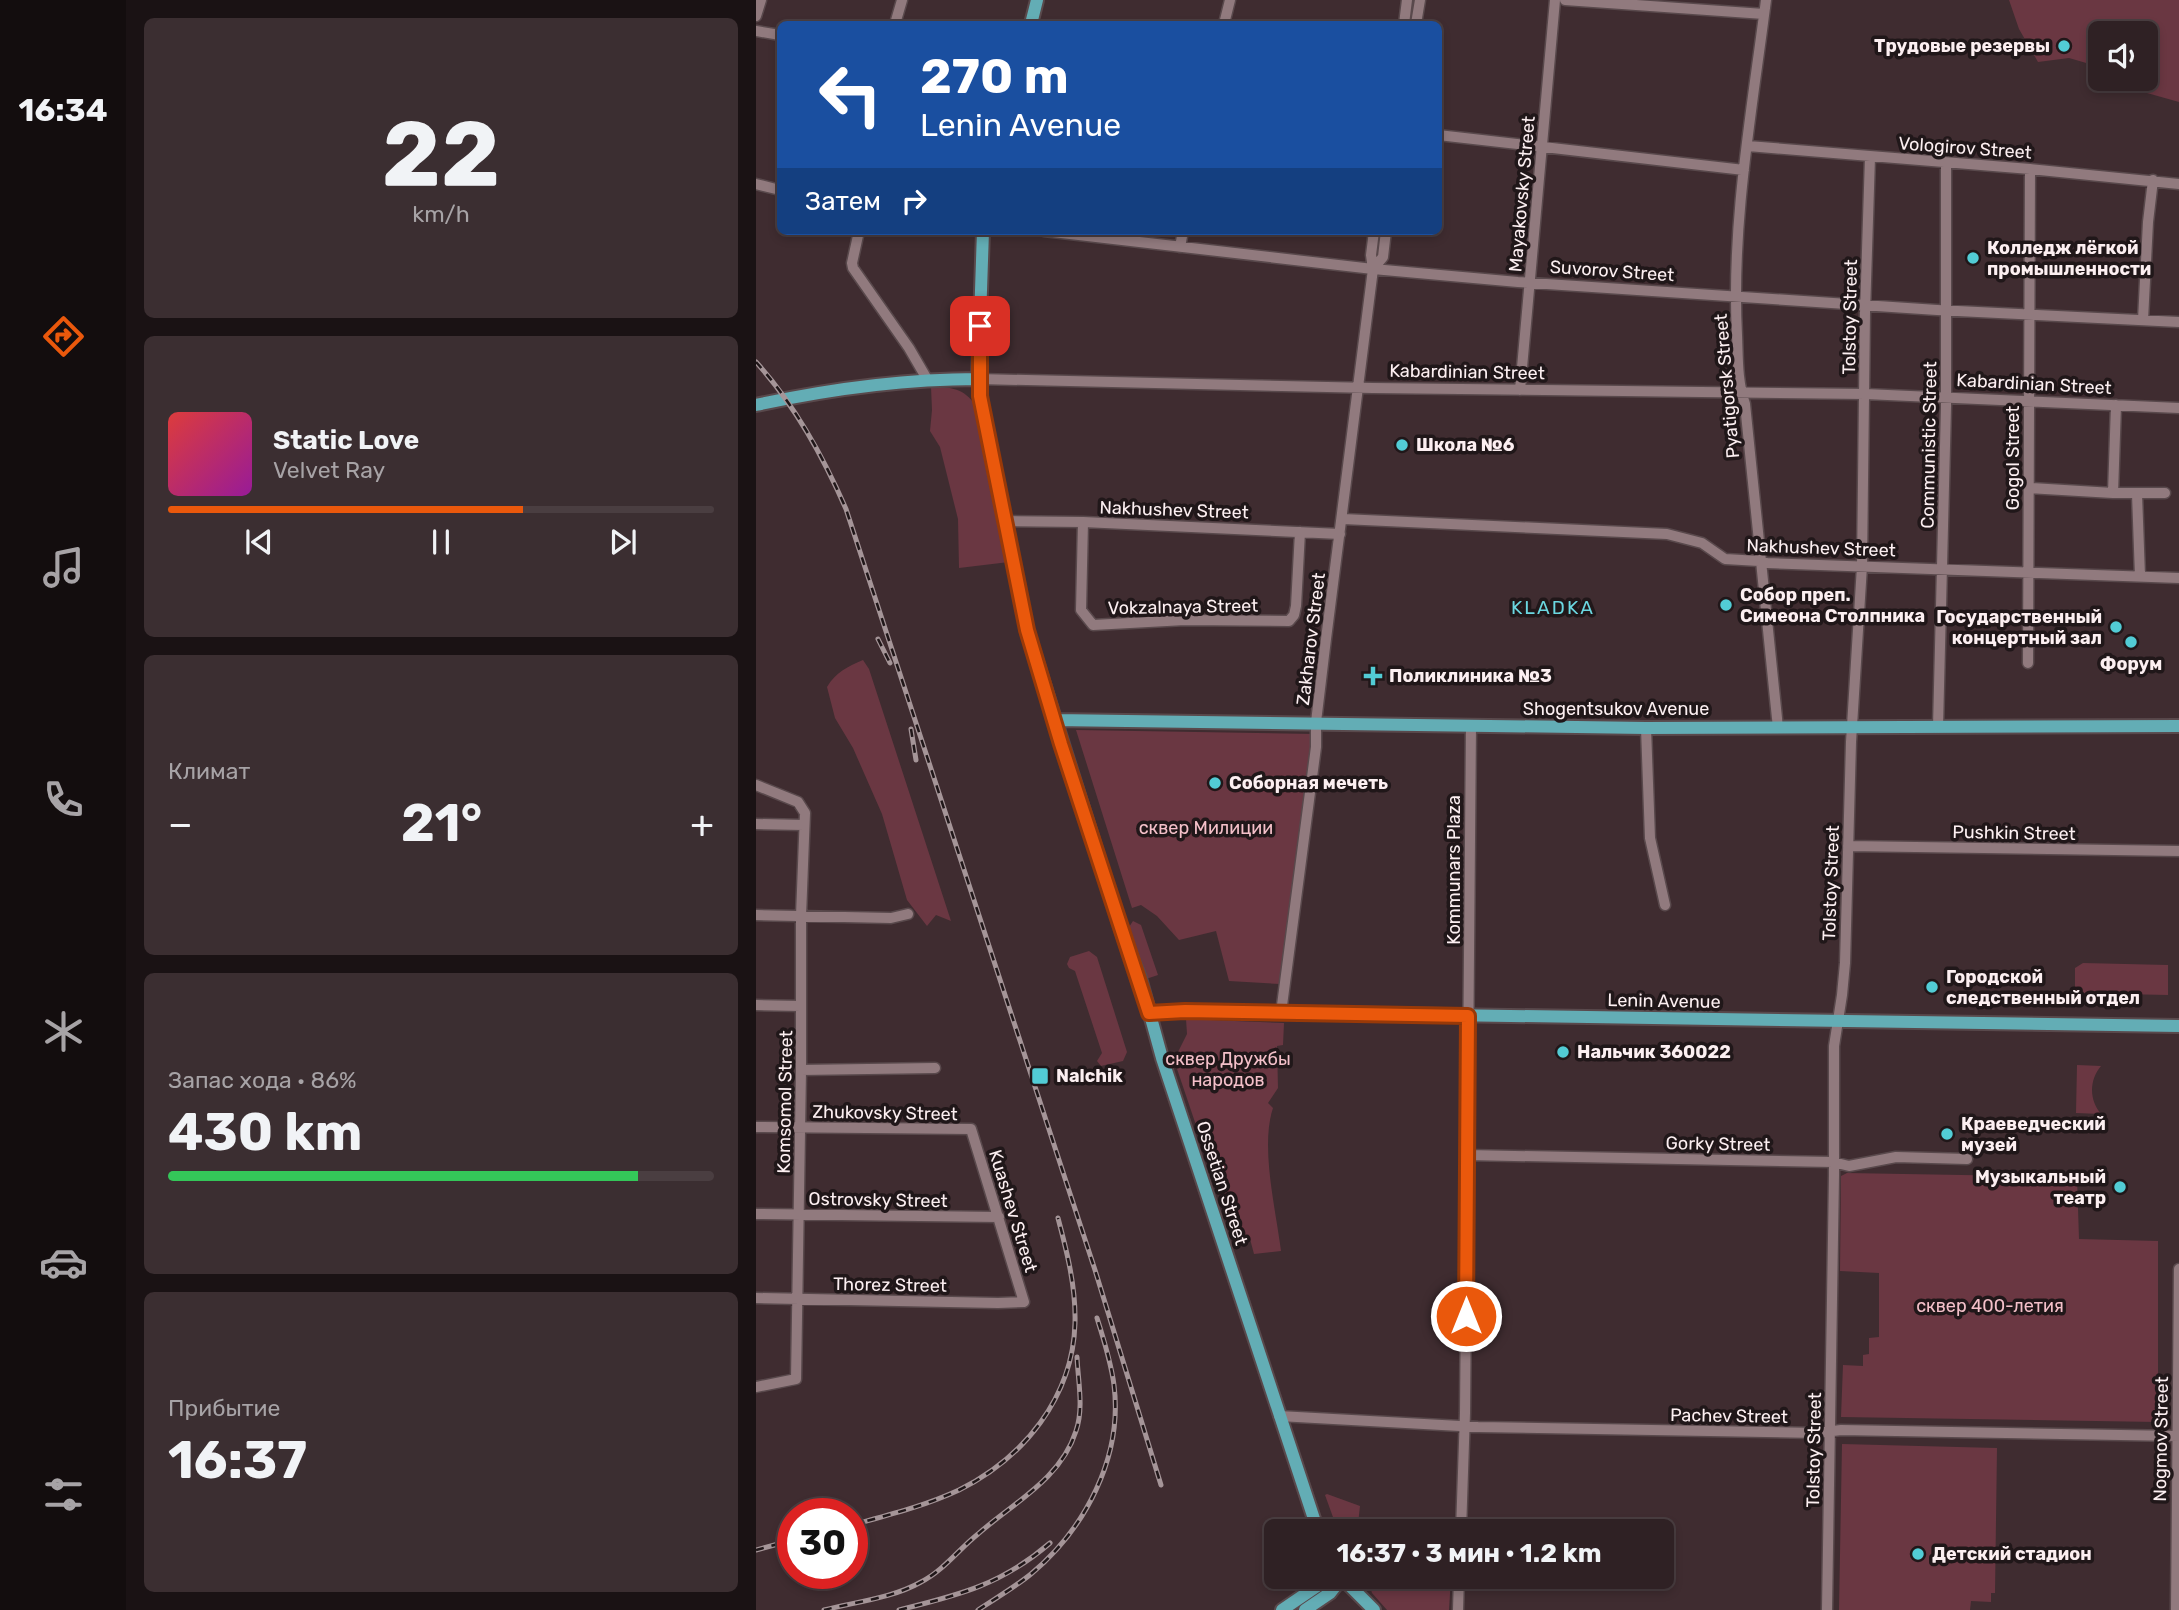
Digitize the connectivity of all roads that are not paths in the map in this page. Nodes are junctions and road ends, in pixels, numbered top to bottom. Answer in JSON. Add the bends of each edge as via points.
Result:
{"nodes":[{"id":1,"x":761,"y":0,"type":"edge"},
{"id":2,"x":902,"y":0,"type":"edge"},
{"id":3,"x":1037,"y":0,"type":"edge"},
{"id":4,"x":1230,"y":0,"type":"edge"},
{"id":5,"x":1408,"y":0,"type":"edge"},
{"id":6,"x":1420,"y":0,"type":"edge"},
{"id":7,"x":1555,"y":0,"type":"edge"},
{"id":8,"x":1565,"y":0,"type":"edge"},
{"id":9,"x":1766,"y":0,"type":"edge"},
{"id":10,"x":1667,"y":4,"type":"edge"},
{"id":11,"x":1764,"y":14,"type":"junction"},
{"id":12,"x":756,"y":16,"type":"edge"},
{"id":13,"x":896,"y":21,"type":"edge"},
{"id":14,"x":1032,"y":21,"type":"edge"},
{"id":15,"x":1225,"y":21,"type":"edge"},
{"id":16,"x":1404,"y":21,"type":"edge"},
{"id":17,"x":1416,"y":21,"type":"edge"},
{"id":18,"x":756,"y":31,"type":"edge"},
{"id":19,"x":777,"y":34,"type":"edge"},
{"id":20,"x":1442,"y":136,"type":"edge"},
{"id":21,"x":1748,"y":146,"type":"junction"},
{"id":22,"x":1542,"y":148,"type":"junction"},
{"id":23,"x":1870,"y":157,"type":"junction"},
{"id":24,"x":1947,"y":163,"type":"junction"},
{"id":25,"x":2030,"y":169,"type":"junction"},
{"id":26,"x":1744,"y":170,"type":"junction"},
{"id":27,"x":2153,"y":180,"type":"junction"},
{"id":28,"x":756,"y":184,"type":"edge"},
{"id":29,"x":2179,"y":184,"type":"edge"},
{"id":30,"x":777,"y":189,"type":"edge"},
{"id":31,"x":858,"y":235,"type":"edge"},
{"id":32,"x":983,"y":235,"type":"edge"},
{"id":33,"x":1079,"y":235,"type":"edge"},
{"id":34,"x":1182,"y":235,"type":"edge"},
{"id":35,"x":1374,"y":235,"type":"edge"},
{"id":36,"x":1386,"y":235,"type":"edge"},
{"id":37,"x":1180,"y":247,"type":"junction"},
{"id":38,"x":1373,"y":269,"type":"junction"},
{"id":39,"x":1530,"y":282,"type":"junction"},
{"id":40,"x":1735,"y":295,"type":"junction"},
{"id":41,"x":1865,"y":305,"type":"junction"},
{"id":42,"x":1945,"y":311,"type":"junction"},
{"id":43,"x":2029,"y":314,"type":"junction"},
{"id":44,"x":2143,"y":320,"type":"junction"},
{"id":45,"x":2179,"y":322,"type":"edge"},
{"id":46,"x":927,"y":379,"type":"junction"},
{"id":47,"x":978,"y":379,"type":"junction"},
{"id":48,"x":1359,"y":388,"type":"junction"},
{"id":49,"x":1520,"y":390,"type":"junction"},
{"id":50,"x":1742,"y":394,"type":"junction"},
{"id":51,"x":1865,"y":394,"type":"junction"},
{"id":52,"x":1946,"y":397,"type":"junction"},
{"id":53,"x":2029,"y":401,"type":"junction"},
{"id":54,"x":756,"y":405,"type":"edge"},
{"id":55,"x":2116,"y":405,"type":"junction"},
{"id":56,"x":2179,"y":408,"type":"edge"},
{"id":57,"x":2030,"y":488,"type":"junction"},
{"id":58,"x":2113,"y":493,"type":"junction"},
{"id":59,"x":2165,"y":493,"type":"dead end"},
{"id":60,"x":2137,"y":494,"type":"junction"},
{"id":61,"x":1343,"y":519,"type":"junction"},
{"id":62,"x":1005,"y":521,"type":"junction"},
{"id":63,"x":1083,"y":522,"type":"junction"},
{"id":64,"x":1300,"y":531,"type":"junction"},
{"id":65,"x":1340,"y":534,"type":"junction"},
{"id":66,"x":1759,"y":561,"type":"junction"},
{"id":67,"x":1862,"y":566,"type":"junction"},
{"id":68,"x":1943,"y":568,"type":"junction"},
{"id":69,"x":2030,"y":571,"type":"junction"},
{"id":70,"x":2140,"y":576,"type":"junction"},
{"id":71,"x":2179,"y":578,"type":"edge"},
{"id":72,"x":2028,"y":663,"type":"dead end"},
{"id":73,"x":1054,"y":720,"type":"junction"},
{"id":74,"x":1316,"y":722,"type":"junction"},
{"id":75,"x":1471,"y":725,"type":"junction"},
{"id":76,"x":2179,"y":726,"type":"edge"},
{"id":77,"x":1646,"y":727,"type":"junction"},
{"id":78,"x":1938,"y":727,"type":"junction"},
{"id":79,"x":1778,"y":728,"type":"junction"},
{"id":80,"x":1852,"y":728,"type":"junction"},
{"id":81,"x":756,"y":785,"type":"edge"},
{"id":82,"x":756,"y":824,"type":"edge"},
{"id":83,"x":804,"y":825,"type":"junction"},
{"id":84,"x":1848,"y":846,"type":"junction"},
{"id":85,"x":2179,"y":851,"type":"edge"},
{"id":86,"x":1665,"y":905,"type":"dead end"},
{"id":87,"x":908,"y":914,"type":"dead end"},
{"id":88,"x":756,"y":915,"type":"edge"},
{"id":89,"x":801,"y":916,"type":"junction"},
{"id":90,"x":756,"y":1005,"type":"edge"},
{"id":91,"x":802,"y":1006,"type":"junction"},
{"id":92,"x":1149,"y":1013,"type":"junction"},
{"id":93,"x":1281,"y":1013,"type":"junction"},
{"id":94,"x":1468,"y":1016,"type":"junction"},
{"id":95,"x":1838,"y":1021,"type":"junction"},
{"id":96,"x":2179,"y":1026,"type":"edge"},
{"id":97,"x":935,"y":1068,"type":"dead end"},
{"id":98,"x":801,"y":1070,"type":"junction"},
{"id":99,"x":756,"y":1127,"type":"edge"},
{"id":100,"x":800,"y":1128,"type":"junction"},
{"id":101,"x":971,"y":1129,"type":"joint"},
{"id":102,"x":1467,"y":1155,"type":"junction"},
{"id":103,"x":1967,"y":1159,"type":"dead end"},
{"id":104,"x":1833,"y":1162,"type":"junction"},
{"id":105,"x":756,"y":1214,"type":"edge"},
{"id":106,"x":799,"y":1214,"type":"junction"},
{"id":107,"x":999,"y":1217,"type":"junction"},
{"id":108,"x":2179,"y":1269,"type":"edge"},
{"id":109,"x":756,"y":1298,"type":"edge"},
{"id":110,"x":797,"y":1298,"type":"junction"},
{"id":111,"x":1024,"y":1302,"type":"joint"},
{"id":112,"x":756,"y":1387,"type":"edge"},
{"id":113,"x":1279,"y":1416,"type":"junction"},
{"id":114,"x":1465,"y":1426,"type":"junction"},
{"id":115,"x":1830,"y":1431,"type":"junction"},
{"id":116,"x":2178,"y":1436,"type":"edge"},
{"id":117,"x":1314,"y":1519,"type":"edge"},
{"id":118,"x":1461,"y":1519,"type":"edge"},
{"id":119,"x":1313,"y":1589,"type":"edge"},
{"id":120,"x":1333,"y":1589,"type":"edge"},
{"id":121,"x":1354,"y":1589,"type":"edge"},
{"id":122,"x":1459,"y":1589,"type":"edge"},
{"id":123,"x":1282,"y":1610,"type":"edge"},
{"id":124,"x":1305,"y":1610,"type":"edge"},
{"id":125,"x":1374,"y":1610,"type":"edge"},
{"id":126,"x":1458,"y":1610,"type":"edge"},
{"id":127,"x":1827,"y":1610,"type":"edge"},
{"id":128,"x":2176,"y":1610,"type":"edge"}],
"edges":[{"from":1,"to":12,"type":"street"},
{"from":2,"to":13,"type":"street"},
{"from":3,"to":14,"type":"main road"},
{"from":4,"to":15,"type":"street"},
{"from":5,"to":16,"type":"street"},
{"from":6,"to":17,"type":"street"},
{"from":7,"to":22,"type":"street","name":"Mayakovsky Street"},
{"from":8,"to":10,"type":"street"},
{"from":9,"to":11,"type":"street","name":"Pyatigorsk Street"},
{"from":10,"to":11,"type":"street"},
{"from":11,"to":21,"type":"street","name":"Pyatigorsk Street"},
{"from":18,"to":19,"type":"street"},
{"from":20,"to":22,"type":"street"},
{"from":21,"to":23,"type":"street","name":"Vologirov Street"},
{"from":21,"to":26,"type":"street","name":"Pyatigorsk Street"},
{"from":22,"to":26,"type":"street"},
{"from":22,"to":39,"type":"street","name":"Mayakovsky Street"},
{"from":23,"to":24,"type":"street","name":"Vologirov Street"},
{"from":23,"to":41,"type":"street","name":"Tolstoy Street"},
{"from":24,"to":25,"type":"street","name":"Vologirov Street"},
{"from":24,"to":42,"type":"street","name":"Communistic Street"},
{"from":25,"to":27,"type":"street","name":"Vologirov Street"},
{"from":25,"to":43,"type":"street","name":"Gogol Street"},
{"from":26,"to":40,"type":"street","name":"Pyatigorsk Street"},
{"from":27,"to":29,"type":"street","name":"Vologirov Street"},
{"from":27,"to":44,"type":"street"},
{"from":28,"to":30,"type":"street"},
{"from":31,"to":46,"type":"street","via":[[853,268]]},
{"from":32,"to":47,"type":"main road","name":"Ossetian Street"},
{"from":33,"to":37,"type":"street","name":"Suvorov Street"},
{"from":34,"to":37,"type":"street"},
{"from":35,"to":38,"type":"street","name":"Zakharov Street"},
{"from":36,"to":38,"type":"street","name":"Zakharov Street","via":[[1383,257]]},
{"from":37,"to":38,"type":"street","name":"Suvorov Street"},
{"from":38,"to":39,"type":"street","name":"Suvorov Street"},
{"from":38,"to":48,"type":"street","name":"Zakharov Street"},
{"from":39,"to":40,"type":"street","name":"Suvorov Street"},
{"from":39,"to":49,"type":"street","name":"Mayakovsky Street"},
{"from":40,"to":41,"type":"street","name":"Suvorov Street"},
{"from":40,"to":50,"type":"street","name":"Pyatigorsk Street"},
{"from":41,"to":42,"type":"street","name":"Suvorov Street"},
{"from":41,"to":51,"type":"street","name":"Tolstoy Street"},
{"from":42,"to":43,"type":"street","name":"Suvorov Street"},
{"from":42,"to":52,"type":"street","name":"Communistic Street"},
{"from":43,"to":44,"type":"street","name":"Suvorov Street"},
{"from":43,"to":53,"type":"street","name":"Gogol Street"},
{"from":44,"to":45,"type":"street","name":"Suvorov Street"},
{"from":46,"to":47,"type":"main road","name":"Kabardinian Street"},
{"from":46,"to":54,"type":"main road","name":"Kabardinian Street","via":[[862,385]]},
{"from":47,"to":48,"type":"street","name":"Kabardinian Street"},
{"from":47,"to":62,"type":"main road","name":"Ossetian Street"},
{"from":48,"to":49,"type":"street","name":"Kabardinian Street"},
{"from":48,"to":61,"type":"street","name":"Zakharov Street"},
{"from":49,"to":50,"type":"street","name":"Kabardinian Street"},
{"from":50,"to":51,"type":"street","name":"Kabardinian Street"},
{"from":50,"to":66,"type":"street","name":"Pyatigorsk Street"},
{"from":51,"to":52,"type":"street","name":"Kabardinian Street"},
{"from":51,"to":67,"type":"street","name":"Tolstoy Street"},
{"from":52,"to":53,"type":"street","name":"Kabardinian Street"},
{"from":52,"to":68,"type":"street","name":"Communistic Street"},
{"from":53,"to":55,"type":"street","name":"Kabardinian Street"},
{"from":53,"to":57,"type":"street","name":"Gogol Street"},
{"from":55,"to":56,"type":"street","name":"Kabardinian Street"},
{"from":55,"to":58,"type":"street"},
{"from":57,"to":58,"type":"street"},
{"from":57,"to":69,"type":"street","name":"Gogol Street"},
{"from":58,"to":60,"type":"street"},
{"from":59,"to":60,"type":"street"},
{"from":60,"to":70,"type":"street"},
{"from":61,"to":65,"type":"street","name":"Zakharov Street"},
{"from":61,"to":66,"type":"street","name":"Nakhushev Street","via":[[1667,534],[1702,543],[1725,559]]},
{"from":62,"to":63,"type":"street","name":"Nakhushev Street"},
{"from":62,"to":73,"type":"main road","name":"Ossetian Street","via":[[1027,630]]},
{"from":63,"to":64,"type":"street","name":"Nakhushev Street"},
{"from":63,"to":64,"type":"street","name":"Vokzalnaya Street","via":[[1081,610],[1093,625],[1289,621],[1296,606]]},
{"from":64,"to":65,"type":"street","name":"Nakhushev Street"},
{"from":65,"to":74,"type":"street","name":"Zakharov Street"},
{"from":66,"to":67,"type":"street","name":"Nakhushev Street"},
{"from":66,"to":79,"type":"street","name":"Pyatigorsk Street"},
{"from":67,"to":68,"type":"street","name":"Nakhushev Street"},
{"from":67,"to":80,"type":"street","name":"Tolstoy Street"},
{"from":68,"to":69,"type":"street","name":"Nakhushev Street"},
{"from":68,"to":78,"type":"street","name":"Communistic Street"},
{"from":69,"to":70,"type":"street","name":"Nakhushev Street"},
{"from":69,"to":72,"type":"street","name":"Gogol Street"},
{"from":70,"to":71,"type":"street","name":"Nakhushev Street"},
{"from":73,"to":74,"type":"main road","name":"Shogentsukov Avenue"},
{"from":73,"to":92,"type":"main road","name":"Ossetian Street"},
{"from":74,"to":75,"type":"main road","name":"Shogentsukov Avenue"},
{"from":74,"to":93,"type":"street","name":"Zakharov Street"},
{"from":75,"to":77,"type":"main road","name":"Shogentsukov Avenue"},
{"from":75,"to":94,"type":"street","name":"Kommunars Plaza"},
{"from":76,"to":78,"type":"main road","name":"Shogentsukov Avenue"},
{"from":77,"to":79,"type":"main road","name":"Shogentsukov Avenue"},
{"from":77,"to":86,"type":"street","via":[[1650,838]]},
{"from":78,"to":80,"type":"main road","name":"Shogentsukov Avenue"},
{"from":79,"to":80,"type":"main road","name":"Shogentsukov Avenue"},
{"from":80,"to":84,"type":"street","name":"Tolstoy Street"},
{"from":81,"to":83,"type":"street","via":[[798,802],[804,810]]},
{"from":82,"to":83,"type":"street"},
{"from":83,"to":89,"type":"street","name":"Komsomol Street"},
{"from":84,"to":85,"type":"street","name":"Pushkin Street"},
{"from":84,"to":95,"type":"street","name":"Tolstoy Street","via":[[1845,963]]},
{"from":87,"to":89,"type":"street","via":[[891,918]]},
{"from":88,"to":89,"type":"street"},
{"from":89,"to":91,"type":"street","name":"Komsomol Street"},
{"from":90,"to":91,"type":"street"},
{"from":91,"to":98,"type":"street","name":"Komsomol Street"},
{"from":92,"to":93,"type":"main road","name":"Lenin Avenue"},
{"from":92,"to":113,"type":"main road","name":"Ossetian Street"},
{"from":93,"to":94,"type":"main road","name":"Lenin Avenue"},
{"from":94,"to":95,"type":"main road","name":"Lenin Avenue"},
{"from":94,"to":102,"type":"street","name":"Kommunars Plaza"},
{"from":95,"to":96,"type":"main road","name":"Lenin Avenue"},
{"from":95,"to":104,"type":"street","name":"Tolstoy Street"},
{"from":97,"to":98,"type":"street"},
{"from":98,"to":100,"type":"street","name":"Komsomol Street"},
{"from":99,"to":100,"type":"street","name":"Zhukovsky Street"},
{"from":100,"to":101,"type":"street","name":"Zhukovsky Street"},
{"from":100,"to":106,"type":"street","name":"Komsomol Street"},
{"from":101,"to":107,"type":"street","name":"Kuashev Street"},
{"from":102,"to":104,"type":"street","name":"Gorky Street"},
{"from":102,"to":114,"type":"street","name":"Kommunars Plaza"},
{"from":103,"to":104,"type":"street","name":"Gorky Street","via":[[1896,1157],[1849,1166]]},
{"from":104,"to":115,"type":"street","name":"Tolstoy Street"},
{"from":105,"to":106,"type":"street","name":"Ostrovsky Street"},
{"from":106,"to":107,"type":"street","name":"Ostrovsky Street"},
{"from":106,"to":110,"type":"street","name":"Komsomol Street"},
{"from":107,"to":111,"type":"street","name":"Kuashev Street"},
{"from":108,"to":116,"type":"street","name":"Nogmov Street"},
{"from":109,"to":110,"type":"street","name":"Thorez Street"},
{"from":110,"to":111,"type":"street","name":"Thorez Street"},
{"from":110,"to":112,"type":"street","name":"Komsomol Street","via":[[796,1379]]},
{"from":113,"to":114,"type":"street","name":"Pachev Street"},
{"from":113,"to":117,"type":"main road","name":"Ossetian Street"},
{"from":114,"to":115,"type":"street","name":"Pachev Street"},
{"from":114,"to":118,"type":"street","name":"Kommunars Plaza"},
{"from":115,"to":116,"type":"street","name":"Pachev Street"},
{"from":115,"to":127,"type":"street","name":"Tolstoy Street"},
{"from":116,"to":128,"type":"street","name":"Nogmov Street"},
{"from":119,"to":123,"type":"main road"},
{"from":120,"to":124,"type":"main road"},
{"from":121,"to":125,"type":"main road"},
{"from":122,"to":126,"type":"street"}]}
